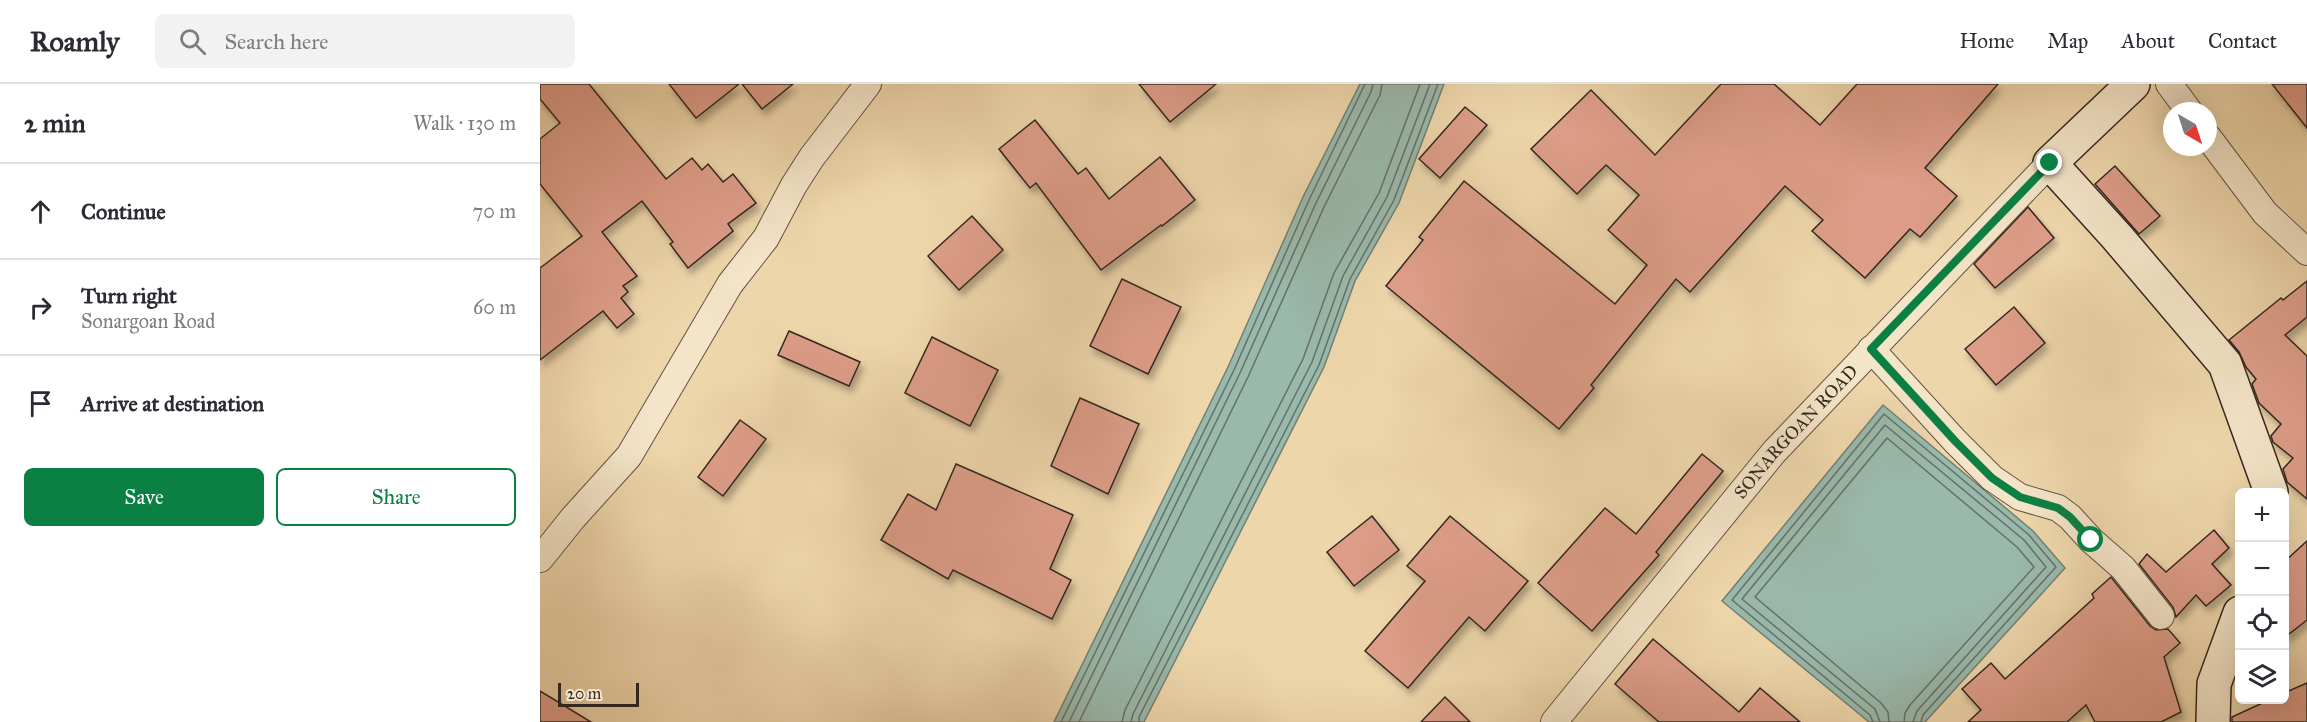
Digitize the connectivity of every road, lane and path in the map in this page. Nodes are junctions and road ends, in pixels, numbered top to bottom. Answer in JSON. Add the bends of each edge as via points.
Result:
{"nodes":[{"id":1,"x":868,"y":84,"type":"edge"},
{"id":2,"x":2133,"y":84,"type":"edge"},
{"id":3,"x":2169,"y":84,"type":"edge"},
{"id":4,"x":2182,"y":102,"type":"edge"},
{"id":5,"x":2217,"y":148,"type":"edge"},
{"id":6,"x":2050,"y":163,"type":"junction"},
{"id":7,"x":2307,"y":252,"type":"edge"},
{"id":8,"x":1871,"y":349,"type":"junction"},
{"id":9,"x":2270,"y":488,"type":"edge"},
{"id":10,"x":540,"y":559,"type":"edge"},
{"id":11,"x":2162,"y":616,"type":"dead end"},
{"id":12,"x":2235,"y":627,"type":"edge"},
{"id":13,"x":1554,"y":722,"type":"edge"},
{"id":14,"x":2213,"y":722,"type":"edge"}],
"edges":[{"from":1,"to":10,"type":"street","via":[[812,157],[766,238],[730,284],[629,456]]},
{"from":2,"to":6,"type":"main road","name":"SONARGOAN ROAD"},
{"from":3,"to":4,"type":"street"},
{"from":5,"to":7,"type":"street","via":[[2265,213]]},
{"from":6,"to":8,"type":"street","name":"SONARGOAN ROAD"},
{"from":6,"to":9,"type":"main road","via":[[2225,364]]},
{"from":8,"to":11,"type":"street","via":[[1992,478],[2020,497],[2058,508],[2070,517],[2123,568]]},
{"from":8,"to":13,"type":"street","name":"SONARGOAN ROAD","via":[[1774,452]]},
{"from":12,"to":14,"type":"main road","via":[[2214,684]]}]}
